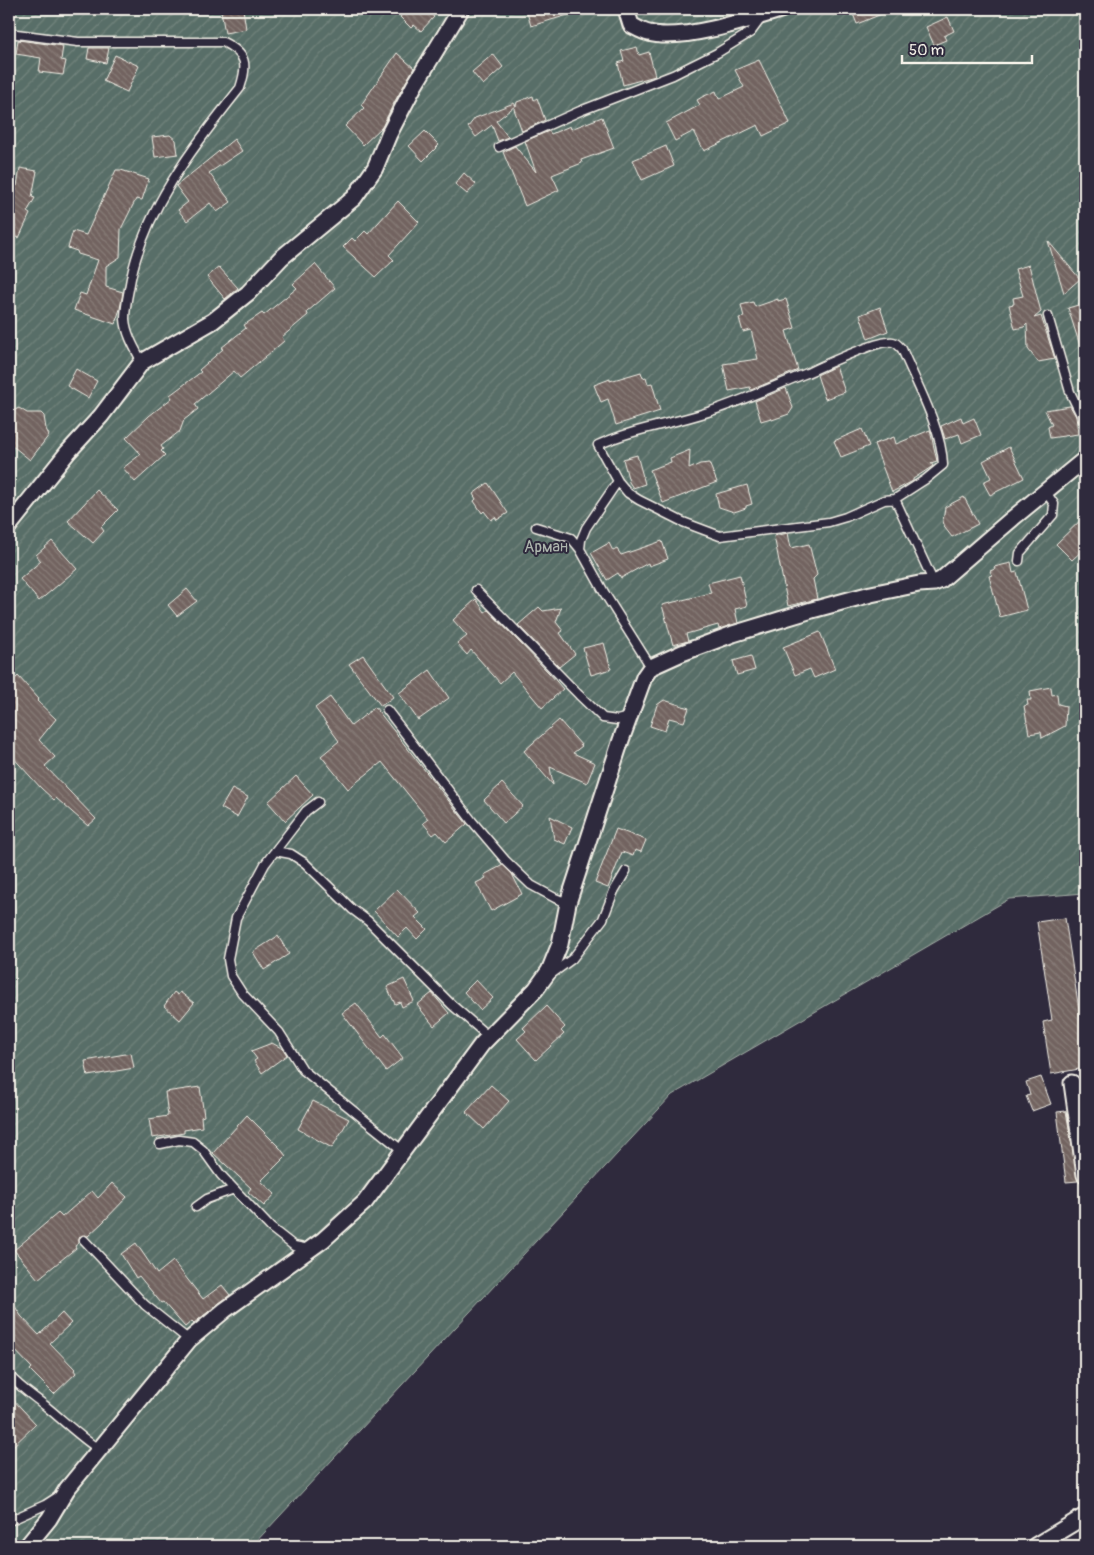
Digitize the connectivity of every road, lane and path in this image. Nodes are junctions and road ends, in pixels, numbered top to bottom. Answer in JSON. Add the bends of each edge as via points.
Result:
{"nodes":[{"id":1,"x":461,"y":9,"type":"edge"},
{"id":2,"x":626,"y":9,"type":"edge"},
{"id":3,"x":783,"y":9,"type":"edge"},
{"id":4,"x":755,"y":14,"type":"edge"},
{"id":5,"x":9,"y":33,"type":"edge"},
{"id":6,"x":499,"y":148,"type":"dead end"},
{"id":7,"x":1048,"y":316,"type":"dead end"},
{"id":8,"x":142,"y":362,"type":"junction"},
{"id":9,"x":1085,"y":423,"type":"edge"},
{"id":10,"x":1085,"y":459,"type":"edge"},
{"id":11,"x":618,"y":480,"type":"junction"},
{"id":12,"x":1046,"y":492,"type":"junction"},
{"id":13,"x":895,"y":498,"type":"junction"},
{"id":14,"x":9,"y":526,"type":"edge"},
{"id":15,"x":536,"y":526,"type":"dead end"},
{"id":16,"x":580,"y":549,"type":"junction"},
{"id":17,"x":1019,"y":561,"type":"dead end"},
{"id":18,"x":934,"y":583,"type":"junction"},
{"id":19,"x":476,"y":590,"type":"dead end"},
{"id":20,"x":651,"y":667,"type":"junction"},
{"id":21,"x":387,"y":710,"type":"dead end"},
{"id":22,"x":629,"y":718,"type":"junction"},
{"id":23,"x":318,"y":802,"type":"dead end"},
{"id":24,"x":275,"y":851,"type":"junction"},
{"id":25,"x":626,"y":871,"type":"dead end"},
{"id":26,"x":568,"y":903,"type":"junction"},
{"id":27,"x":542,"y":980,"type":"junction"},
{"id":28,"x":489,"y":1037,"type":"junction"},
{"id":29,"x":1072,"y":1083,"type":"dead end"},
{"id":30,"x":160,"y":1144,"type":"dead end"},
{"id":31,"x":403,"y":1151,"type":"junction"},
{"id":32,"x":1085,"y":1174,"type":"edge"},
{"id":33,"x":234,"y":1189,"type":"junction"},
{"id":34,"x":196,"y":1207,"type":"dead end"},
{"id":35,"x":84,"y":1240,"type":"dead end"},
{"id":36,"x":311,"y":1249,"type":"junction"},
{"id":37,"x":189,"y":1340,"type":"junction"},
{"id":38,"x":9,"y":1375,"type":"edge"},
{"id":39,"x":100,"y":1450,"type":"junction"},
{"id":40,"x":63,"y":1494,"type":"junction"},
{"id":41,"x":1085,"y":1516,"type":"edge"},
{"id":42,"x":9,"y":1521,"type":"edge"},
{"id":43,"x":27,"y":1546,"type":"edge"},
{"id":44,"x":1035,"y":1546,"type":"edge"}],
"edges":[{"from":1,"to":8,"type":"street","via":[[414,86],[375,168],[354,198],[281,258],[248,293],[213,321]]},
{"from":2,"to":4,"type":"street","via":[[632,25],[648,33],[674,36]]},
{"from":3,"to":4,"type":"street"},
{"from":4,"to":6,"type":"lane","via":[[751,32],[717,53],[674,75],[580,111]]},
{"from":5,"to":8,"type":"lane","via":[[78,42],[223,42],[234,47],[245,63],[240,88],[183,163],[160,202],[132,268],[125,320]]},
{"from":7,"to":9,"type":"lane","via":[[1070,392]]},
{"from":8,"to":14,"type":"street"},
{"from":10,"to":12,"type":"street"},
{"from":11,"to":13,"type":"lane","via":[[628,493],[639,500],[720,536],[828,522]]},
{"from":11,"to":13,"type":"lane","via":[[598,445],[636,430],[706,413],[752,397],[826,364],[892,342],[902,349],[943,454],[943,465]]},
{"from":11,"to":16,"type":"lane","via":[[586,528]]},
{"from":12,"to":17,"type":"lane","via":[[1054,504],[1053,515],[1020,553]]},
{"from":12,"to":18,"type":"street"},
{"from":13,"to":18,"type":"lane"},
{"from":15,"to":16,"type":"lane","via":[[571,538]]},
{"from":16,"to":20,"type":"lane"},
{"from":18,"to":20,"type":"street","via":[[871,594],[812,610],[733,634]]},
{"from":19,"to":22,"type":"lane","via":[[603,718]]},
{"from":20,"to":22,"type":"street"},
{"from":21,"to":26,"type":"lane","via":[[506,861],[531,885]]},
{"from":22,"to":26,"type":"street"},
{"from":23,"to":24,"type":"lane","via":[[306,811]]},
{"from":24,"to":28,"type":"lane","via":[[290,854],[305,863]]},
{"from":24,"to":31,"type":"lane","via":[[236,918],[228,959],[231,976],[242,994],[279,1032],[303,1070]]},
{"from":25,"to":27,"type":"lane","via":[[603,918],[572,959]]},
{"from":26,"to":27,"type":"street","via":[[560,944]]},
{"from":27,"to":28,"type":"street"},
{"from":28,"to":31,"type":"street"},
{"from":29,"to":32,"type":"street"},
{"from":30,"to":33,"type":"lane","via":[[179,1140],[193,1142]]},
{"from":31,"to":36,"type":"street","via":[[365,1202]]},
{"from":33,"to":34,"type":"lane","via":[[207,1199]]},
{"from":33,"to":36,"type":"lane","via":[[271,1228],[294,1246]]},
{"from":35,"to":37,"type":"lane","via":[[145,1304]]},
{"from":36,"to":37,"type":"street","via":[[225,1310]]},
{"from":37,"to":39,"type":"street"},
{"from":38,"to":39,"type":"lane"},
{"from":39,"to":40,"type":"street"},
{"from":40,"to":42,"type":"lane"},
{"from":40,"to":43,"type":"street","via":[[49,1519]]},
{"from":41,"to":44,"type":"street"}]}
